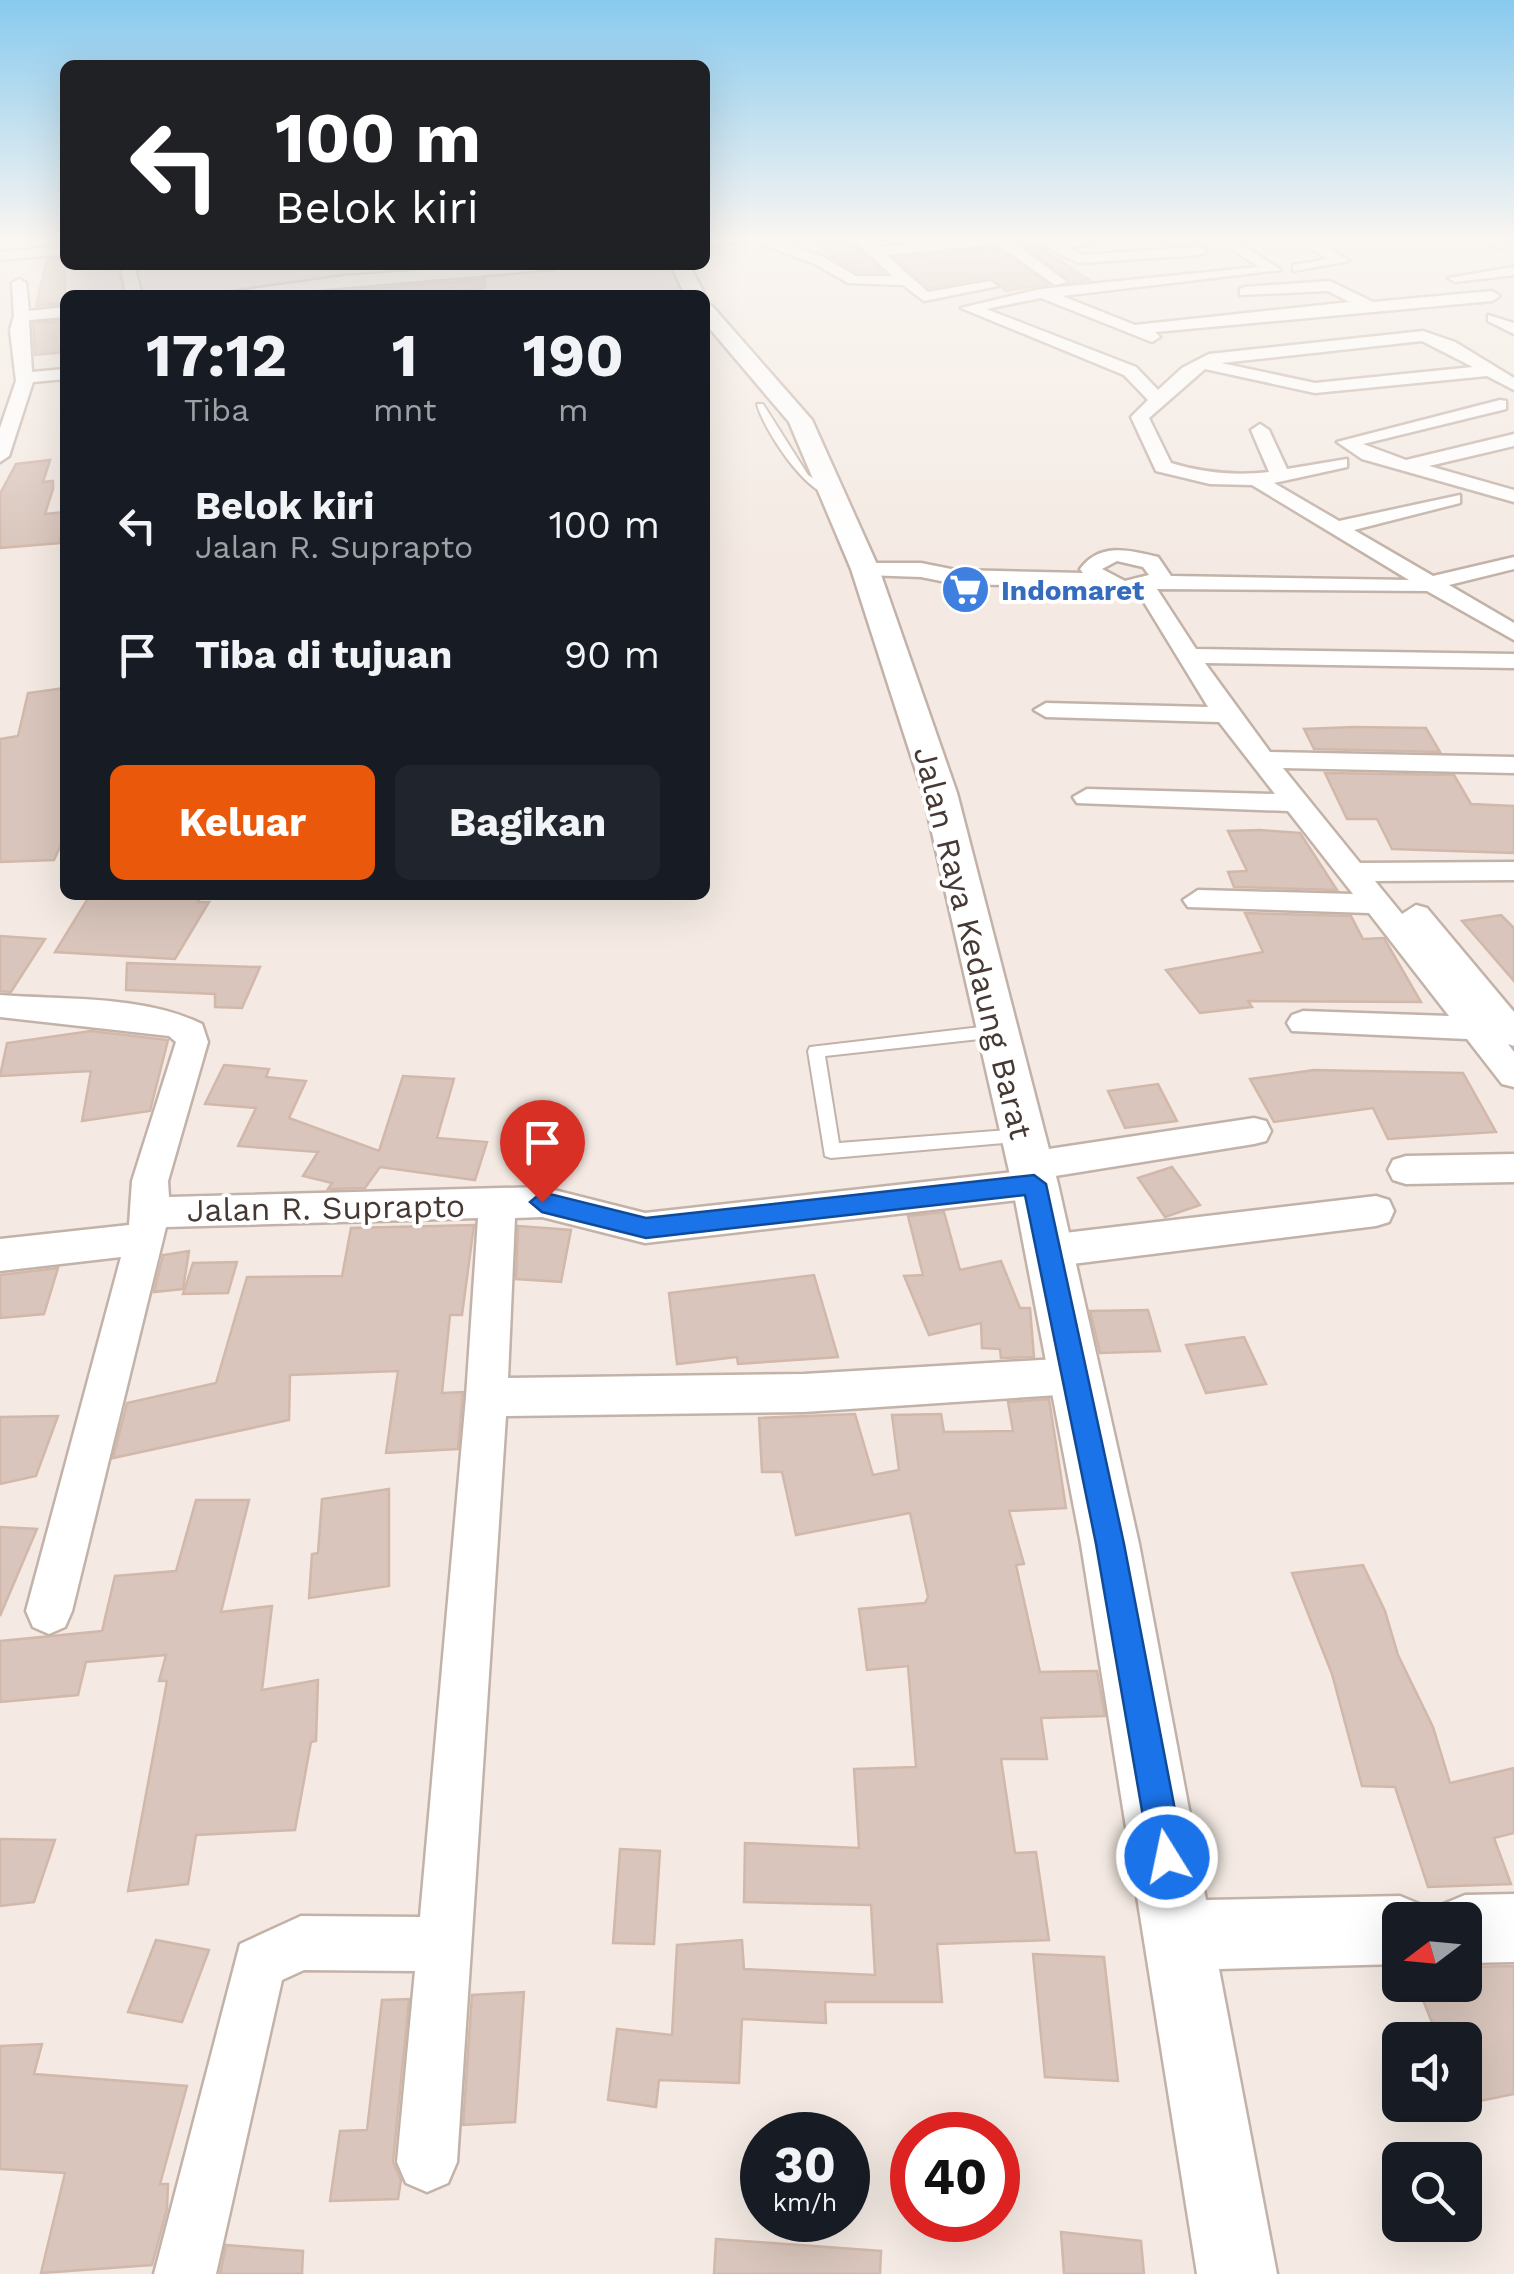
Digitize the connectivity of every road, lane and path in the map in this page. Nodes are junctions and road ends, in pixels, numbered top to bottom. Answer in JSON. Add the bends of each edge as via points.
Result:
{"nodes":[{"id":1,"x":17,"y":342,"type":"edge"},
{"id":2,"x":733,"y":342,"type":"edge"},
{"id":3,"x":1058,"y":342,"type":"edge"},
{"id":4,"x":1162,"y":342,"type":"edge"},
{"id":5,"x":1354,"y":342,"type":"edge"},
{"id":6,"x":1443,"y":342,"type":"edge"},
{"id":7,"x":1195,"y":356,"type":"junction"},
{"id":8,"x":1514,"y":368,"type":"edge"},
{"id":9,"x":1491,"y":370,"type":"junction"},
{"id":10,"x":60,"y":374,"type":"edge"},
{"id":11,"x":25,"y":378,"type":"junction"},
{"id":12,"x":1405,"y":380,"type":"junction"},
{"id":13,"x":1514,"y":385,"type":"edge"},
{"id":14,"x":1314,"y":388,"type":"junction"},
{"id":15,"x":1425,"y":397,"type":"dead end"},
{"id":16,"x":1151,"y":404,"type":"junction"},
{"id":17,"x":1372,"y":404,"type":"dead end"},
{"id":18,"x":1500,"y":405,"type":"dead end"},
{"id":19,"x":760,"y":406,"type":"dead end"},
{"id":20,"x":1260,"y":430,"type":"dead end"},
{"id":21,"x":1514,"y":440,"type":"edge"},
{"id":22,"x":0,"y":456,"type":"edge"},
{"id":23,"x":1340,"y":464,"type":"dead end"},
{"id":24,"x":1405,"y":466,"type":"junction"},
{"id":25,"x":1270,"y":480,"type":"junction"},
{"id":26,"x":1510,"y":493,"type":"edge"},
{"id":27,"x":828,"y":494,"type":"junction"},
{"id":28,"x":1453,"y":499,"type":"dead end"},
{"id":29,"x":1335,"y":528,"type":"junction"},
{"id":30,"x":1514,"y":563,"type":"edge"},
{"id":31,"x":865,"y":569,"type":"junction"},
{"id":32,"x":1096,"y":572,"type":"junction"},
{"id":33,"x":1407,"y":574,"type":"junction"},
{"id":34,"x":1151,"y":577,"type":"junction"},
{"id":35,"x":1514,"y":633,"type":"edge"},
{"id":36,"x":1190,"y":650,"type":"junction"},
{"id":37,"x":1514,"y":650,"type":"edge"},
{"id":38,"x":1514,"y":661,"type":"edge"},
{"id":39,"x":1046,"y":710,"type":"dead end"},
{"id":40,"x":1226,"y":715,"type":"junction"},
{"id":41,"x":1278,"y":760,"type":"junction"},
{"id":42,"x":1514,"y":765,"type":"edge"},
{"id":43,"x":1087,"y":797,"type":"dead end"},
{"id":44,"x":1296,"y":803,"type":"junction"},
{"id":45,"x":1514,"y":871,"type":"edge"},
{"id":46,"x":1366,"y":872,"type":"junction"},
{"id":47,"x":1198,"y":900,"type":"dead end"},
{"id":48,"x":1378,"y":904,"type":"junction"},
{"id":49,"x":0,"y":1006,"type":"edge"},
{"id":50,"x":1303,"y":1023,"type":"dead end"},
{"id":51,"x":1476,"y":1028,"type":"junction"},
{"id":52,"x":998,"y":1030,"type":"junction"},
{"id":53,"x":1514,"y":1034,"type":"edge"},
{"id":54,"x":1514,"y":1075,"type":"edge"},
{"id":55,"x":1254,"y":1131,"type":"dead end"},
{"id":56,"x":1028,"y":1162,"type":"junction"},
{"id":57,"x":1514,"y":1168,"type":"edge"},
{"id":58,"x":1406,"y":1170,"type":"dead end"},
{"id":59,"x":497,"y":1204,"type":"junction"},
{"id":60,"x":1376,"y":1211,"type":"dead end"},
{"id":61,"x":147,"y":1225,"type":"junction"},
{"id":62,"x":1048,"y":1251,"type":"junction"},
{"id":63,"x":0,"y":1255,"type":"edge"},
{"id":64,"x":1073,"y":1376,"type":"junction"},
{"id":65,"x":487,"y":1398,"type":"junction"},
{"id":66,"x":49,"y":1610,"type":"dead end"},
{"id":67,"x":1514,"y":1928,"type":"edge"},
{"id":68,"x":1482,"y":1929,"type":"edge"},
{"id":69,"x":1382,"y":1930,"type":"edge"},
{"id":70,"x":1181,"y":1935,"type":"junction"},
{"id":71,"x":444,"y":1944,"type":"junction"},
{"id":72,"x":428,"y":2162,"type":"dead end"},
{"id":73,"x":185,"y":2274,"type":"edge"},
{"id":74,"x":1237,"y":2274,"type":"edge"}],
"edges":[{"from":1,"to":11,"type":"street"},
{"from":2,"to":27,"type":"street","name":"Jalan Raya Kedaung Barat","via":[[800,420]]},
{"from":3,"to":16,"type":"street","via":[[1130,370]]},
{"from":4,"to":7,"type":"street"},
{"from":5,"to":7,"type":"street"},
{"from":6,"to":9,"type":"street"},
{"from":7,"to":14,"type":"street"},
{"from":7,"to":16,"type":"street"},
{"from":8,"to":9,"type":"street"},
{"from":9,"to":12,"type":"street"},
{"from":9,"to":13,"type":"street"},
{"from":10,"to":11,"type":"street"},
{"from":11,"to":22,"type":"street"},
{"from":12,"to":14,"type":"street"},
{"from":12,"to":15,"type":"street"},
{"from":14,"to":17,"type":"street"},
{"from":16,"to":25,"type":"street","via":[[1140,417],[1163,466]]},
{"from":18,"to":24,"type":"street","via":[[1346,442]]},
{"from":19,"to":27,"type":"lane","via":[[804,476]]},
{"from":20,"to":25,"type":"street"},
{"from":21,"to":24,"type":"street"},
{"from":23,"to":25,"type":"street"},
{"from":24,"to":26,"type":"street"},
{"from":25,"to":29,"type":"street"},
{"from":27,"to":31,"type":"street","name":"Jalan Raya Kedaung Barat"},
{"from":28,"to":29,"type":"street"},
{"from":29,"to":33,"type":"street"},
{"from":30,"to":33,"type":"street"},
{"from":31,"to":32,"type":"street","via":[[956,578]]},
{"from":31,"to":52,"type":"street","name":"Jalan Raya Kedaung Barat","via":[[940,793]]},
{"from":32,"to":34,"type":"street","via":[[1122,587]]},
{"from":32,"to":34,"type":"street","via":[[1117,555]]},
{"from":33,"to":34,"type":"street"},
{"from":33,"to":35,"type":"street"},
{"from":33,"to":37,"type":"street"},
{"from":34,"to":36,"type":"street"},
{"from":36,"to":38,"type":"street"},
{"from":36,"to":40,"type":"street"},
{"from":36,"to":41,"type":"street"},
{"from":39,"to":40,"type":"street"},
{"from":40,"to":41,"type":"street"},
{"from":41,"to":42,"type":"street"},
{"from":41,"to":44,"type":"street"},
{"from":41,"to":46,"type":"street"},
{"from":43,"to":44,"type":"street"},
{"from":44,"to":46,"type":"street"},
{"from":45,"to":46,"type":"street"},
{"from":46,"to":48,"type":"street"},
{"from":46,"to":53,"type":"street"},
{"from":47,"to":48,"type":"street"},
{"from":48,"to":51,"type":"street"},
{"from":49,"to":61,"type":"street","via":[[113,1014],[190,1032],[186,1072],[150,1181]]},
{"from":50,"to":51,"type":"street"},
{"from":51,"to":54,"type":"street"},
{"from":52,"to":56,"type":"street","name":"Jalan Raya Kedaung Barat"},
{"from":52,"to":56,"type":"lane","via":[[816,1051],[831,1151]]},
{"from":55,"to":56,"type":"street","name":"Jalan R. Suprapto"},
{"from":56,"to":59,"type":"street","name":"Jalan R. Suprapto","via":[[646,1228],[542,1202]]},
{"from":56,"to":62,"type":"street","name":"Jalan Raya Kedaung Barat"},
{"from":57,"to":58,"type":"street"},
{"from":59,"to":61,"type":"street","name":"Jalan R. Suprapto"},
{"from":59,"to":65,"type":"street"},
{"from":60,"to":62,"type":"street"},
{"from":61,"to":63,"type":"street","name":"Jalan R. Suprapto"},
{"from":61,"to":66,"type":"street"},
{"from":62,"to":64,"type":"street","name":"Jalan Raya Kedaung Barat"},
{"from":64,"to":65,"type":"street","via":[[804,1393]]},
{"from":64,"to":70,"type":"street","name":"Jalan Raya Kedaung Barat"},
{"from":65,"to":71,"type":"street"},
{"from":67,"to":68,"type":"street"},
{"from":69,"to":70,"type":"street"},
{"from":70,"to":74,"type":"street","name":"Jalan Raya Kedaung Barat"},
{"from":71,"to":72,"type":"street"},
{"from":71,"to":73,"type":"street","via":[[302,1943],[259,1963]]}]}
